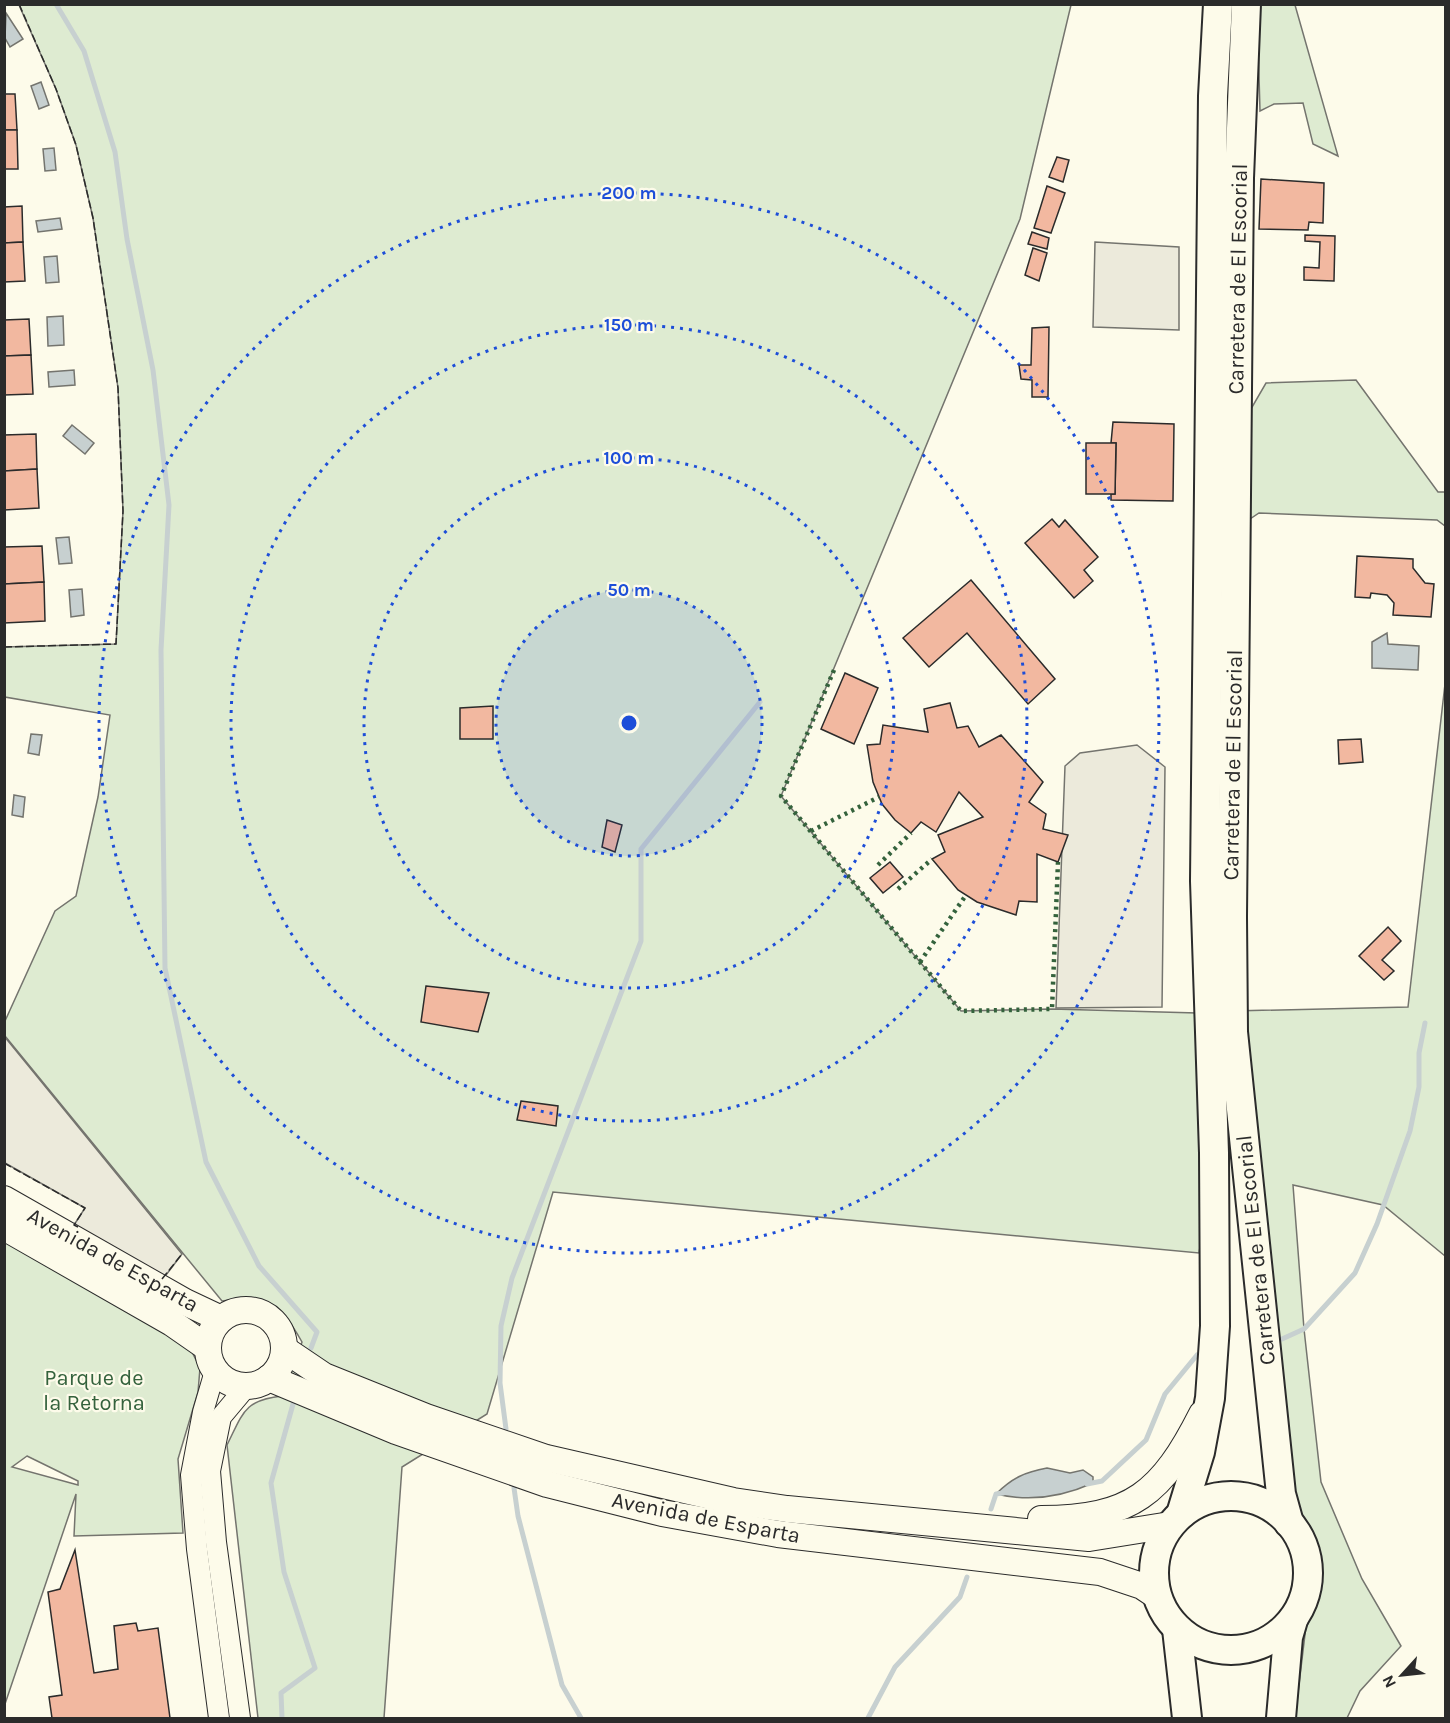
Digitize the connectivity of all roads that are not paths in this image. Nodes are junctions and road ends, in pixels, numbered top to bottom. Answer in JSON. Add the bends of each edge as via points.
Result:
{"nodes":[{"id":1,"x":1218,"y":4,"type":"edge"},
{"id":2,"x":1246,"y":4,"type":"edge"},
{"id":3,"x":4,"y":1199,"type":"edge"},
{"id":4,"x":4,"y":1227,"type":"edge"},
{"id":5,"x":221,"y":1319,"type":"junction"},
{"id":6,"x":284,"y":1349,"type":"junction"},
{"id":7,"x":211,"y":1359,"type":"junction"},
{"id":8,"x":258,"y":1382,"type":"junction"},
{"id":9,"x":1210,"y":1398,"type":"junction"},
{"id":10,"x":896,"y":1520,"type":"junction"},
{"id":11,"x":1175,"y":1520,"type":"junction"},
{"id":12,"x":1289,"y":1523,"type":"junction"},
{"id":13,"x":1156,"y":1596,"type":"junction"},
{"id":14,"x":1293,"y":1620,"type":"junction"},
{"id":15,"x":1177,"y":1629,"type":"junction"},
{"id":16,"x":219,"y":1719,"type":"edge"},
{"id":17,"x":240,"y":1719,"type":"edge"},
{"id":18,"x":1187,"y":1719,"type":"edge"},
{"id":19,"x":1281,"y":1719,"type":"edge"}],
"edges":[{"from":1,"to":9,"type":"highway","name":"Carretera de El Escorial","via":[[1212,96],[1205,881],[1214,1153],[1215,1326]]},
{"from":2,"to":12,"type":"highway","name":"Carretera de El Escorial","via":[[1239,178],[1233,1032],[1281,1494]]},
{"from":3,"to":5,"type":"main road","name":"Avenida de Esparta"},
{"from":4,"to":7,"type":"main road","name":"Avenida de Esparta","via":[[172,1323]]},
{"from":5,"to":6,"type":"main road","via":[[240,1311],[260,1313],[276,1326]]},
{"from":5,"to":7,"type":"main road","via":[[212,1332]]},
{"from":6,"to":8,"type":"main road","via":[[280,1366]]},
{"from":6,"to":10,"type":"main road","name":"Avenida de Esparta","via":[[324,1376],[426,1417],[546,1458],[734,1501]]},
{"from":7,"to":8,"type":"main road","via":[[229,1382]]},
{"from":7,"to":16,"type":"lane","via":[[191,1475]]},
{"from":8,"to":13,"type":"main road","name":"Avenida de Esparta","via":[[547,1484],[662,1513],[778,1534],[1100,1572],[1142,1586]]},
{"from":8,"to":17,"type":"lane","via":[[221,1418],[210,1471]]},
{"from":9,"to":10,"type":"main road","via":[[1169,1472],[1150,1490],[1112,1512],[1062,1519]]},
{"from":9,"to":11,"type":"highway","name":"Carretera de El Escorial","via":[[1200,1452]]},
{"from":10,"to":11,"type":"main road","name":"Avenida de Esparta","via":[[1089,1538]]},
{"from":11,"to":12,"type":"highway","via":[[1201,1502],[1225,1496],[1249,1498],[1271,1507]]},
{"from":11,"to":13,"type":"highway","via":[[1156,1555]]},
{"from":12,"to":14,"type":"highway","via":[[1298,1536],[1308,1567],[1306,1590]]},
{"from":13,"to":15,"type":"highway"},
{"from":14,"to":15,"type":"highway","via":[[1271,1640],[1233,1651],[1212,1649]]},
{"from":14,"to":19,"type":"highway"},
{"from":15,"to":18,"type":"highway"}]}
